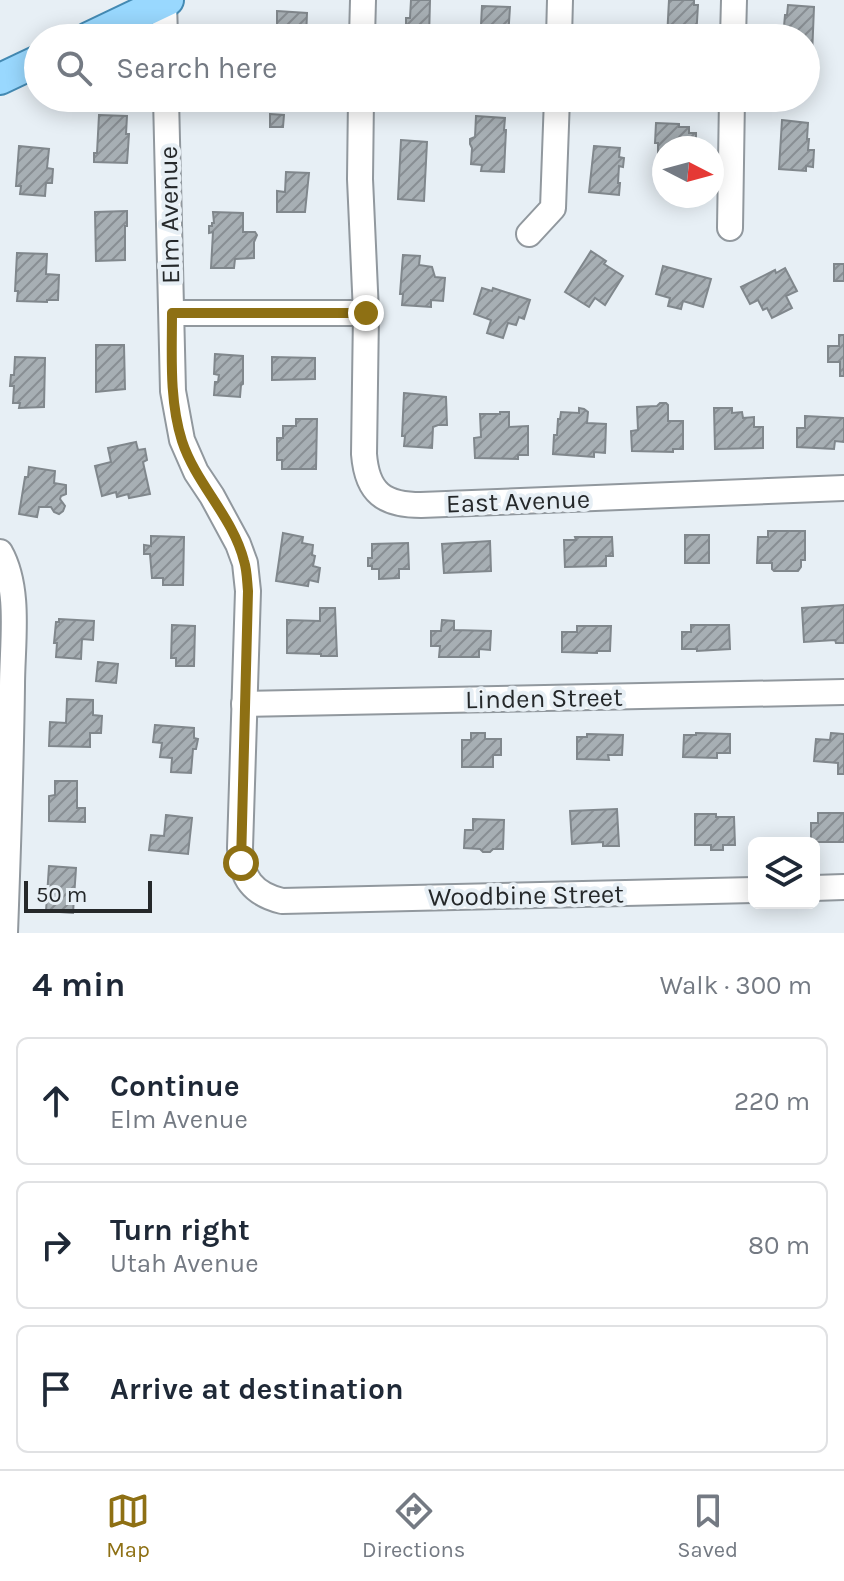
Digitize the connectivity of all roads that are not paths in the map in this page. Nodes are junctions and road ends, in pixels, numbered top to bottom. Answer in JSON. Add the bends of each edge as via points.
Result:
{"nodes":[{"id":1,"x":363,"y":0,"type":"edge"},
{"id":2,"x":560,"y":0,"type":"edge"},
{"id":3,"x":734,"y":0,"type":"edge"},
{"id":4,"x":166,"y":1,"type":"edge"},
{"id":5,"x":118,"y":24,"type":"edge"},
{"id":6,"x":165,"y":24,"type":"edge"},
{"id":7,"x":362,"y":24,"type":"edge"},
{"id":8,"x":559,"y":24,"type":"edge"},
{"id":9,"x":733,"y":24,"type":"edge"},
{"id":10,"x":24,"y":68,"type":"edge"},
{"id":11,"x":0,"y":79,"type":"edge"},
{"id":12,"x":166,"y":112,"type":"edge"},
{"id":13,"x":361,"y":112,"type":"edge"},
{"id":14,"x":556,"y":112,"type":"edge"},
{"id":15,"x":732,"y":112,"type":"edge"},
{"id":16,"x":730,"y":228,"type":"dead end"},
{"id":17,"x":529,"y":234,"type":"dead end"},
{"id":18,"x":172,"y":313,"type":"junction"},
{"id":19,"x":366,"y":313,"type":"junction"},
{"id":20,"x":844,"y":488,"type":"edge"},
{"id":21,"x":0,"y":552,"type":"edge"},
{"id":22,"x":844,"y":692,"type":"edge"},
{"id":23,"x":244,"y":704,"type":"junction"},
{"id":24,"x":6,"y":736,"type":"edge"},
{"id":25,"x":844,"y":887,"type":"edge"},
{"id":26,"x":820,"y":888,"type":"edge"},
{"id":27,"x":748,"y":890,"type":"edge"},
{"id":28,"x":298,"y":900,"type":"joint"},
{"id":29,"x":5,"y":933,"type":"edge"}],
"edges":[{"from":1,"to":7,"type":"street"},
{"from":2,"to":8,"type":"street"},
{"from":3,"to":9,"type":"street"},
{"from":4,"to":5,"type":"main road"},
{"from":4,"to":6,"type":"street"},
{"from":10,"to":11,"type":"main road"},
{"from":12,"to":18,"type":"street","name":"Elm Avenue"},
{"from":13,"to":19,"type":"street"},
{"from":14,"to":17,"type":"street","via":[[553,208]]},
{"from":15,"to":16,"type":"street"},
{"from":18,"to":19,"type":"street"},
{"from":18,"to":23,"type":"street","name":"Elm Avenue","via":[[173,391],[182,440],[245,563]]},
{"from":19,"to":20,"type":"street","name":"East Avenue","via":[[365,469],[378,494],[389,502]]},
{"from":21,"to":24,"type":"street","via":[[12,585]]},
{"from":22,"to":23,"type":"street","name":"Linden Street"},
{"from":23,"to":28,"type":"street","name":"Elm Avenue","via":[[241,863],[254,888],[267,897]]},
{"from":24,"to":29,"type":"street"},
{"from":25,"to":26,"type":"street"},
{"from":27,"to":28,"type":"street","name":"Woodbine Street"}]}
